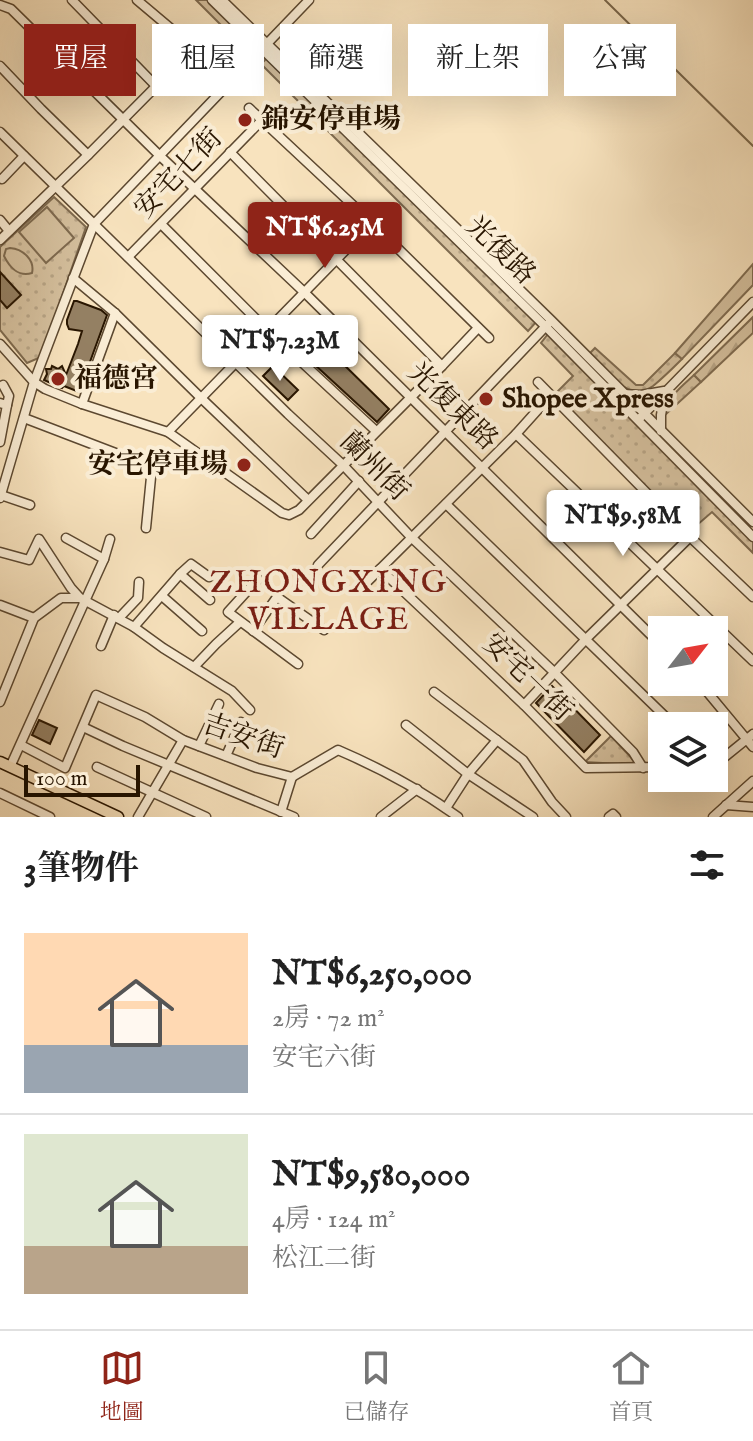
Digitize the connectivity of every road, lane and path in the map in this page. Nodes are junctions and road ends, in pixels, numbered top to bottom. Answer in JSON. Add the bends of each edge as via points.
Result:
{"nodes":[{"id":1,"x":72,"y":0,"type":"edge"},
{"id":2,"x":137,"y":0,"type":"edge"},
{"id":3,"x":212,"y":0,"type":"edge"},
{"id":4,"x":222,"y":0,"type":"edge"},
{"id":5,"x":309,"y":0,"type":"edge"},
{"id":6,"x":0,"y":2,"type":"edge"},
{"id":7,"x":166,"y":24,"type":"edge"},
{"id":8,"x":239,"y":24,"type":"edge"},
{"id":9,"x":244,"y":24,"type":"edge"},
{"id":10,"x":264,"y":46,"type":"joint"},
{"id":11,"x":0,"y":66,"type":"edge"},
{"id":12,"x":152,"y":82,"type":"edge"},
{"id":13,"x":152,"y":88,"type":"edge"},
{"id":14,"x":216,"y":96,"type":"edge"},
{"id":15,"x":249,"y":108,"type":"dead end"},
{"id":16,"x":123,"y":120,"type":"junction"},
{"id":17,"x":261,"y":121,"type":"junction"},
{"id":18,"x":0,"y":132,"type":"edge"},
{"id":19,"x":230,"y":152,"type":"junction"},
{"id":20,"x":88,"y":155,"type":"junction"},
{"id":21,"x":159,"y":155,"type":"junction"},
{"id":22,"x":24,"y":156,"type":"junction"},
{"id":23,"x":2,"y":179,"type":"edge"},
{"id":24,"x":55,"y":187,"type":"junction"},
{"id":25,"x":194,"y":188,"type":"junction"},
{"id":26,"x":0,"y":220,"type":"edge"},
{"id":27,"x":372,"y":223,"type":"junction"},
{"id":28,"x":94,"y":224,"type":"junction"},
{"id":29,"x":161,"y":224,"type":"junction"},
{"id":30,"x":9,"y":231,"type":"junction"},
{"id":31,"x":0,"y":240,"type":"edge"},
{"id":32,"x":128,"y":257,"type":"junction"},
{"id":33,"x":336,"y":259,"type":"junction"},
{"id":34,"x":73,"y":278,"type":"junction"},
{"id":35,"x":304,"y":292,"type":"junction"},
{"id":36,"x":753,"y":302,"type":"edge"},
{"id":37,"x":115,"y":313,"type":"junction"},
{"id":38,"x":549,"y":324,"type":"junction"},
{"id":39,"x":478,"y":328,"type":"junction"},
{"id":40,"x":266,"y":329,"type":"junction"},
{"id":41,"x":489,"y":338,"type":"dead end"},
{"id":42,"x":0,"y":344,"type":"edge"},
{"id":43,"x":236,"y":362,"type":"junction"},
{"id":44,"x":442,"y":366,"type":"junction"},
{"id":45,"x":34,"y":382,"type":"junction"},
{"id":46,"x":538,"y":382,"type":"dead end"},
{"id":47,"x":3,"y":385,"type":"dead end"},
{"id":48,"x":666,"y":391,"type":"junction"},
{"id":49,"x":624,"y":394,"type":"junction"},
{"id":50,"x":551,"y":395,"type":"junction"},
{"id":51,"x":200,"y":397,"type":"junction"},
{"id":52,"x":410,"y":398,"type":"junction"},
{"id":53,"x":3,"y":404,"type":"edge"},
{"id":54,"x":82,"y":404,"type":"junction"},
{"id":55,"x":640,"y":417,"type":"junction"},
{"id":56,"x":24,"y":418,"type":"junction"},
{"id":57,"x":376,"y":431,"type":"junction"},
{"id":58,"x":168,"y":432,"type":"junction"},
{"id":59,"x":661,"y":432,"type":"junction"},
{"id":60,"x":445,"y":433,"type":"junction"},
{"id":61,"x":516,"y":434,"type":"junction"},
{"id":62,"x":0,"y":442,"type":"edge"},
{"id":63,"x":343,"y":465,"type":"junction"},
{"id":64,"x":481,"y":467,"type":"junction"},
{"id":65,"x":359,"y":481,"type":"junction"},
{"id":66,"x":0,"y":496,"type":"edge"},
{"id":67,"x":308,"y":500,"type":"junction"},
{"id":68,"x":378,"y":501,"type":"junction"},
{"id":69,"x":446,"y":504,"type":"junction"},
{"id":70,"x":30,"y":505,"type":"dead end"},
{"id":71,"x":753,"y":522,"type":"edge"},
{"id":72,"x":146,"y":528,"type":"dead end"},
{"id":73,"x":311,"y":534,"type":"dead end"},
{"id":74,"x":411,"y":537,"type":"junction"},
{"id":75,"x":690,"y":537,"type":"junction"},
{"id":76,"x":753,"y":537,"type":"edge"},
{"id":77,"x":66,"y":538,"type":"dead end"},
{"id":78,"x":110,"y":539,"type":"dead end"},
{"id":79,"x":0,"y":552,"type":"edge"},
{"id":80,"x":104,"y":559,"type":"junction"},
{"id":81,"x":318,"y":565,"type":"dead end"},
{"id":82,"x":657,"y":568,"type":"junction"},
{"id":83,"x":380,"y":569,"type":"junction"},
{"id":84,"x":180,"y":574,"type":"junction"},
{"id":85,"x":209,"y":577,"type":"dead end"},
{"id":86,"x":258,"y":579,"type":"dead end"},
{"id":87,"x":139,"y":582,"type":"dead end"},
{"id":88,"x":365,"y":584,"type":"dead end"},
{"id":89,"x":162,"y":596,"type":"junction"},
{"id":90,"x":753,"y":597,"type":"edge"},
{"id":91,"x":83,"y":600,"type":"junction"},
{"id":92,"x":210,"y":600,"type":"dead end"},
{"id":93,"x":0,"y":605,"type":"edge"},
{"id":94,"x":620,"y":605,"type":"junction"},
{"id":95,"x":117,"y":617,"type":"junction"},
{"id":96,"x":34,"y":618,"type":"junction"},
{"id":97,"x":240,"y":622,"type":"junction"},
{"id":98,"x":134,"y":627,"type":"junction"},
{"id":99,"x":324,"y":630,"type":"dead end"},
{"id":100,"x":202,"y":631,"type":"dead end"},
{"id":101,"x":253,"y":631,"type":"junction"},
{"id":102,"x":648,"y":632,"type":"edge"},
{"id":103,"x":587,"y":638,"type":"junction"},
{"id":104,"x":101,"y":646,"type":"dead end"},
{"id":105,"x":753,"y":661,"type":"edge"},
{"id":106,"x":298,"y":664,"type":"dead end"},
{"id":107,"x":194,"y":667,"type":"junction"},
{"id":108,"x":555,"y":673,"type":"junction"},
{"id":109,"x":434,"y":692,"type":"dead end"},
{"id":110,"x":712,"y":696,"type":"edge"},
{"id":111,"x":0,"y":702,"type":"edge"},
{"id":112,"x":219,"y":704,"type":"dead end"},
{"id":113,"x":524,"y":705,"type":"junction"},
{"id":114,"x":250,"y":710,"type":"dead end"},
{"id":115,"x":661,"y":712,"type":"edge"},
{"id":116,"x":241,"y":722,"type":"dead end"},
{"id":117,"x":406,"y":725,"type":"dead end"},
{"id":118,"x":83,"y":727,"type":"junction"},
{"id":119,"x":750,"y":736,"type":"edge"},
{"id":120,"x":183,"y":740,"type":"junction"},
{"id":121,"x":497,"y":740,"type":"junction"},
{"id":122,"x":21,"y":745,"type":"junction"},
{"id":123,"x":199,"y":746,"type":"junction"},
{"id":124,"x":753,"y":747,"type":"edge"},
{"id":125,"x":728,"y":754,"type":"edge"},
{"id":126,"x":226,"y":756,"type":"junction"},
{"id":127,"x":5,"y":764,"type":"edge"},
{"id":128,"x":168,"y":765,"type":"junction"},
{"id":129,"x":97,"y":767,"type":"dead end"},
{"id":130,"x":643,"y":768,"type":"junction"},
{"id":131,"x":648,"y":768,"type":"edge"},
{"id":132,"x":468,"y":774,"type":"junction"},
{"id":133,"x":292,"y":777,"type":"junction"},
{"id":134,"x":753,"y":781,"type":"edge"},
{"id":135,"x":417,"y":789,"type":"junction"},
{"id":136,"x":152,"y":791,"type":"junction"},
{"id":137,"x":0,"y":793,"type":"edge"},
{"id":138,"x":725,"y":805,"type":"junction"},
{"id":139,"x":753,"y":807,"type":"edge"},
{"id":140,"x":446,"y":808,"type":"junction"},
{"id":141,"x":281,"y":812,"type":"junction"},
{"id":142,"x":50,"y":817,"type":"edge"},
{"id":143,"x":118,"y":817,"type":"edge"},
{"id":144,"x":138,"y":817,"type":"edge"},
{"id":145,"x":206,"y":817,"type":"edge"},
{"id":146,"x":294,"y":817,"type":"edge"},
{"id":147,"x":381,"y":817,"type":"edge"},
{"id":148,"x":458,"y":817,"type":"edge"},
{"id":149,"x":533,"y":817,"type":"edge"},
{"id":150,"x":566,"y":817,"type":"edge"},
{"id":151,"x":609,"y":817,"type":"edge"},
{"id":152,"x":616,"y":817,"type":"edge"},
{"id":153,"x":713,"y":817,"type":"edge"}],
"edges":[{"from":1,"to":12,"type":"street"},
{"from":2,"to":7,"type":"street"},
{"from":3,"to":8,"type":"street","name":"光復路"},
{"from":4,"to":9,"type":"street","name":"光復路"},
{"from":5,"to":10,"type":"street"},
{"from":6,"to":16,"type":"street","name":"光復東路"},
{"from":10,"to":38,"type":"street","name":"光復路"},
{"from":11,"to":20,"type":"street"},
{"from":13,"to":16,"type":"street"},
{"from":14,"to":21,"type":"street"},
{"from":15,"to":17,"type":"street"},
{"from":16,"to":20,"type":"street"},
{"from":16,"to":21,"type":"street","name":"光復東路"},
{"from":17,"to":19,"type":"street","name":"安宅七街"},
{"from":17,"to":27,"type":"street"},
{"from":18,"to":22,"type":"street","name":"蘭州街"},
{"from":19,"to":25,"type":"street","name":"安宅七街"},
{"from":19,"to":33,"type":"street"},
{"from":20,"to":24,"type":"street"},
{"from":21,"to":25,"type":"street","name":"光復東路"},
{"from":21,"to":28,"type":"street"},
{"from":22,"to":23,"type":"street"},
{"from":22,"to":24,"type":"street","name":"蘭州街"},
{"from":24,"to":28,"type":"street","name":"蘭州街"},
{"from":24,"to":30,"type":"street"},
{"from":25,"to":29,"type":"street","name":"安宅七街"},
{"from":25,"to":35,"type":"street","name":"光復東路"},
{"from":26,"to":30,"type":"street"},
{"from":27,"to":33,"type":"street"},
{"from":27,"to":39,"type":"street"},
{"from":28,"to":32,"type":"street","name":"蘭州街"},
{"from":28,"to":34,"type":"street"},
{"from":29,"to":32,"type":"street","name":"安宅七街"},
{"from":29,"to":40,"type":"street"},
{"from":30,"to":31,"type":"street"},
{"from":32,"to":43,"type":"street","name":"蘭州街"},
{"from":33,"to":35,"type":"street"},
{"from":33,"to":44,"type":"street"},
{"from":34,"to":37,"type":"street"},
{"from":34,"to":45,"type":"street"},
{"from":35,"to":40,"type":"street"},
{"from":35,"to":52,"type":"street","name":"光復東路"},
{"from":36,"to":48,"type":"street"},
{"from":37,"to":51,"type":"street"},
{"from":37,"to":54,"type":"street"},
{"from":38,"to":49,"type":"street","name":"光復路"},
{"from":38,"to":55,"type":"street","name":"光復路"},
{"from":38,"to":60,"type":"street"},
{"from":39,"to":41,"type":"street"},
{"from":39,"to":44,"type":"street"},
{"from":40,"to":43,"type":"street"},
{"from":40,"to":57,"type":"street"},
{"from":42,"to":45,"type":"street"},
{"from":43,"to":51,"type":"street"},
{"from":43,"to":63,"type":"street","name":"蘭州街"},
{"from":44,"to":52,"type":"street"},
{"from":45,"to":54,"type":"street"},
{"from":45,"to":56,"type":"street"},
{"from":46,"to":50,"type":"street"},
{"from":47,"to":53,"type":"street","via":[[9,396]]},
{"from":48,"to":49,"type":"street"},
{"from":48,"to":55,"type":"street"},
{"from":48,"to":59,"type":"street"},
{"from":49,"to":55,"type":"street","name":"光復路"},
{"from":50,"to":61,"type":"street"},
{"from":50,"to":75,"type":"street"},
{"from":51,"to":58,"type":"street"},
{"from":51,"to":67,"type":"street"},
{"from":52,"to":57,"type":"street"},
{"from":52,"to":60,"type":"street","name":"光復東路"},
{"from":53,"to":62,"type":"street"},
{"from":54,"to":58,"type":"street"},
{"from":55,"to":59,"type":"street","name":"光復路"},
{"from":55,"to":76,"type":"street","name":"光復路"},
{"from":56,"to":66,"type":"street"},
{"from":56,"to":72,"type":"street","via":[[152,467]]},
{"from":57,"to":63,"type":"street"},
{"from":58,"to":67,"type":"street","via":[[282,513],[289,515]]},
{"from":59,"to":71,"type":"street","name":"光復路"},
{"from":60,"to":64,"type":"street","name":"光復東路"},
{"from":60,"to":68,"type":"street"},
{"from":61,"to":64,"type":"street"},
{"from":61,"to":82,"type":"street"},
{"from":63,"to":65,"type":"street","name":"蘭州街"},
{"from":63,"to":67,"type":"street"},
{"from":64,"to":69,"type":"street"},
{"from":64,"to":94,"type":"street","name":"光復東路"},
{"from":65,"to":68,"type":"street","name":"蘭州街"},
{"from":65,"to":73,"type":"street"},
{"from":66,"to":70,"type":"street"},
{"from":68,"to":74,"type":"street","name":"蘭州街"},
{"from":68,"to":81,"type":"street"},
{"from":69,"to":74,"type":"street"},
{"from":69,"to":103,"type":"street"},
{"from":74,"to":83,"type":"street"},
{"from":74,"to":108,"type":"street","name":"蘭州街"},
{"from":75,"to":82,"type":"street"},
{"from":75,"to":90,"type":"street"},
{"from":77,"to":80,"type":"street"},
{"from":78,"to":80,"type":"street"},
{"from":79,"to":91,"type":"street","via":[[29,560],[39,539]]},
{"from":80,"to":91,"type":"street"},
{"from":82,"to":94,"type":"street"},
{"from":82,"to":105,"type":"street"},
{"from":83,"to":88,"type":"street"},
{"from":83,"to":113,"type":"street","name":"安宅一街"},
{"from":84,"to":85,"type":"street","via":[[191,564]]},
{"from":84,"to":89,"type":"street"},
{"from":84,"to":92,"type":"street"},
{"from":86,"to":97,"type":"street","via":[[228,612]]},
{"from":87,"to":95,"type":"street","via":[[138,598]]},
{"from":89,"to":98,"type":"street"},
{"from":89,"to":100,"type":"street"},
{"from":91,"to":95,"type":"street"},
{"from":91,"to":96,"type":"street","via":[[61,598]]},
{"from":91,"to":122,"type":"street"},
{"from":93,"to":96,"type":"street"},
{"from":94,"to":102,"type":"street","name":"光復東路"},
{"from":94,"to":103,"type":"street"},
{"from":95,"to":98,"type":"street"},
{"from":95,"to":104,"type":"street"},
{"from":96,"to":111,"type":"street"},
{"from":97,"to":101,"type":"street"},
{"from":97,"to":107,"type":"street"},
{"from":98,"to":107,"type":"street"},
{"from":99,"to":101,"type":"street","via":[[277,597]]},
{"from":101,"to":106,"type":"street"},
{"from":103,"to":108,"type":"street"},
{"from":103,"to":115,"type":"street"},
{"from":107,"to":114,"type":"street","via":[[232,691]]},
{"from":108,"to":113,"type":"street"},
{"from":108,"to":130,"type":"street","name":"蘭州街"},
{"from":109,"to":121,"type":"street"},
{"from":110,"to":119,"type":"street"},
{"from":112,"to":123,"type":"street"},
{"from":113,"to":130,"type":"street","name":"安宅一街","via":[[586,768]]},
{"from":116,"to":126,"type":"street"},
{"from":117,"to":132,"type":"street"},
{"from":118,"to":120,"type":"street","name":"吉安街","via":[[96,695]]},
{"from":118,"to":122,"type":"street","via":[[65,768]]},
{"from":118,"to":128,"type":"street"},
{"from":119,"to":124,"type":"street"},
{"from":119,"to":125,"type":"street"},
{"from":120,"to":123,"type":"street","name":"吉安街"},
{"from":120,"to":128,"type":"street"},
{"from":121,"to":132,"type":"street"},
{"from":121,"to":150,"type":"street","via":[[523,760]]},
{"from":122,"to":127,"type":"street"},
{"from":123,"to":126,"type":"street","name":"吉安街"},
{"from":126,"to":133,"type":"street","name":"吉安街"},
{"from":127,"to":143,"type":"main road"},
{"from":128,"to":136,"type":"street"},
{"from":128,"to":141,"type":"street"},
{"from":129,"to":136,"type":"street"},
{"from":130,"to":131,"type":"street","name":"安宅一街"},
{"from":132,"to":140,"type":"street"},
{"from":132,"to":149,"type":"street"},
{"from":133,"to":135,"type":"street","name":"吉安街","via":[[338,750]]},
{"from":133,"to":141,"type":"street"},
{"from":134,"to":138,"type":"street"},
{"from":135,"to":140,"type":"street","name":"吉安街"},
{"from":135,"to":147,"type":"street"},
{"from":136,"to":144,"type":"street"},
{"from":136,"to":145,"type":"street"},
{"from":137,"to":142,"type":"street"},
{"from":138,"to":139,"type":"street"},
{"from":138,"to":153,"type":"street"},
{"from":140,"to":148,"type":"street","name":"吉安街"},
{"from":141,"to":146,"type":"street"},
{"from":151,"to":152,"type":"street"}]}
